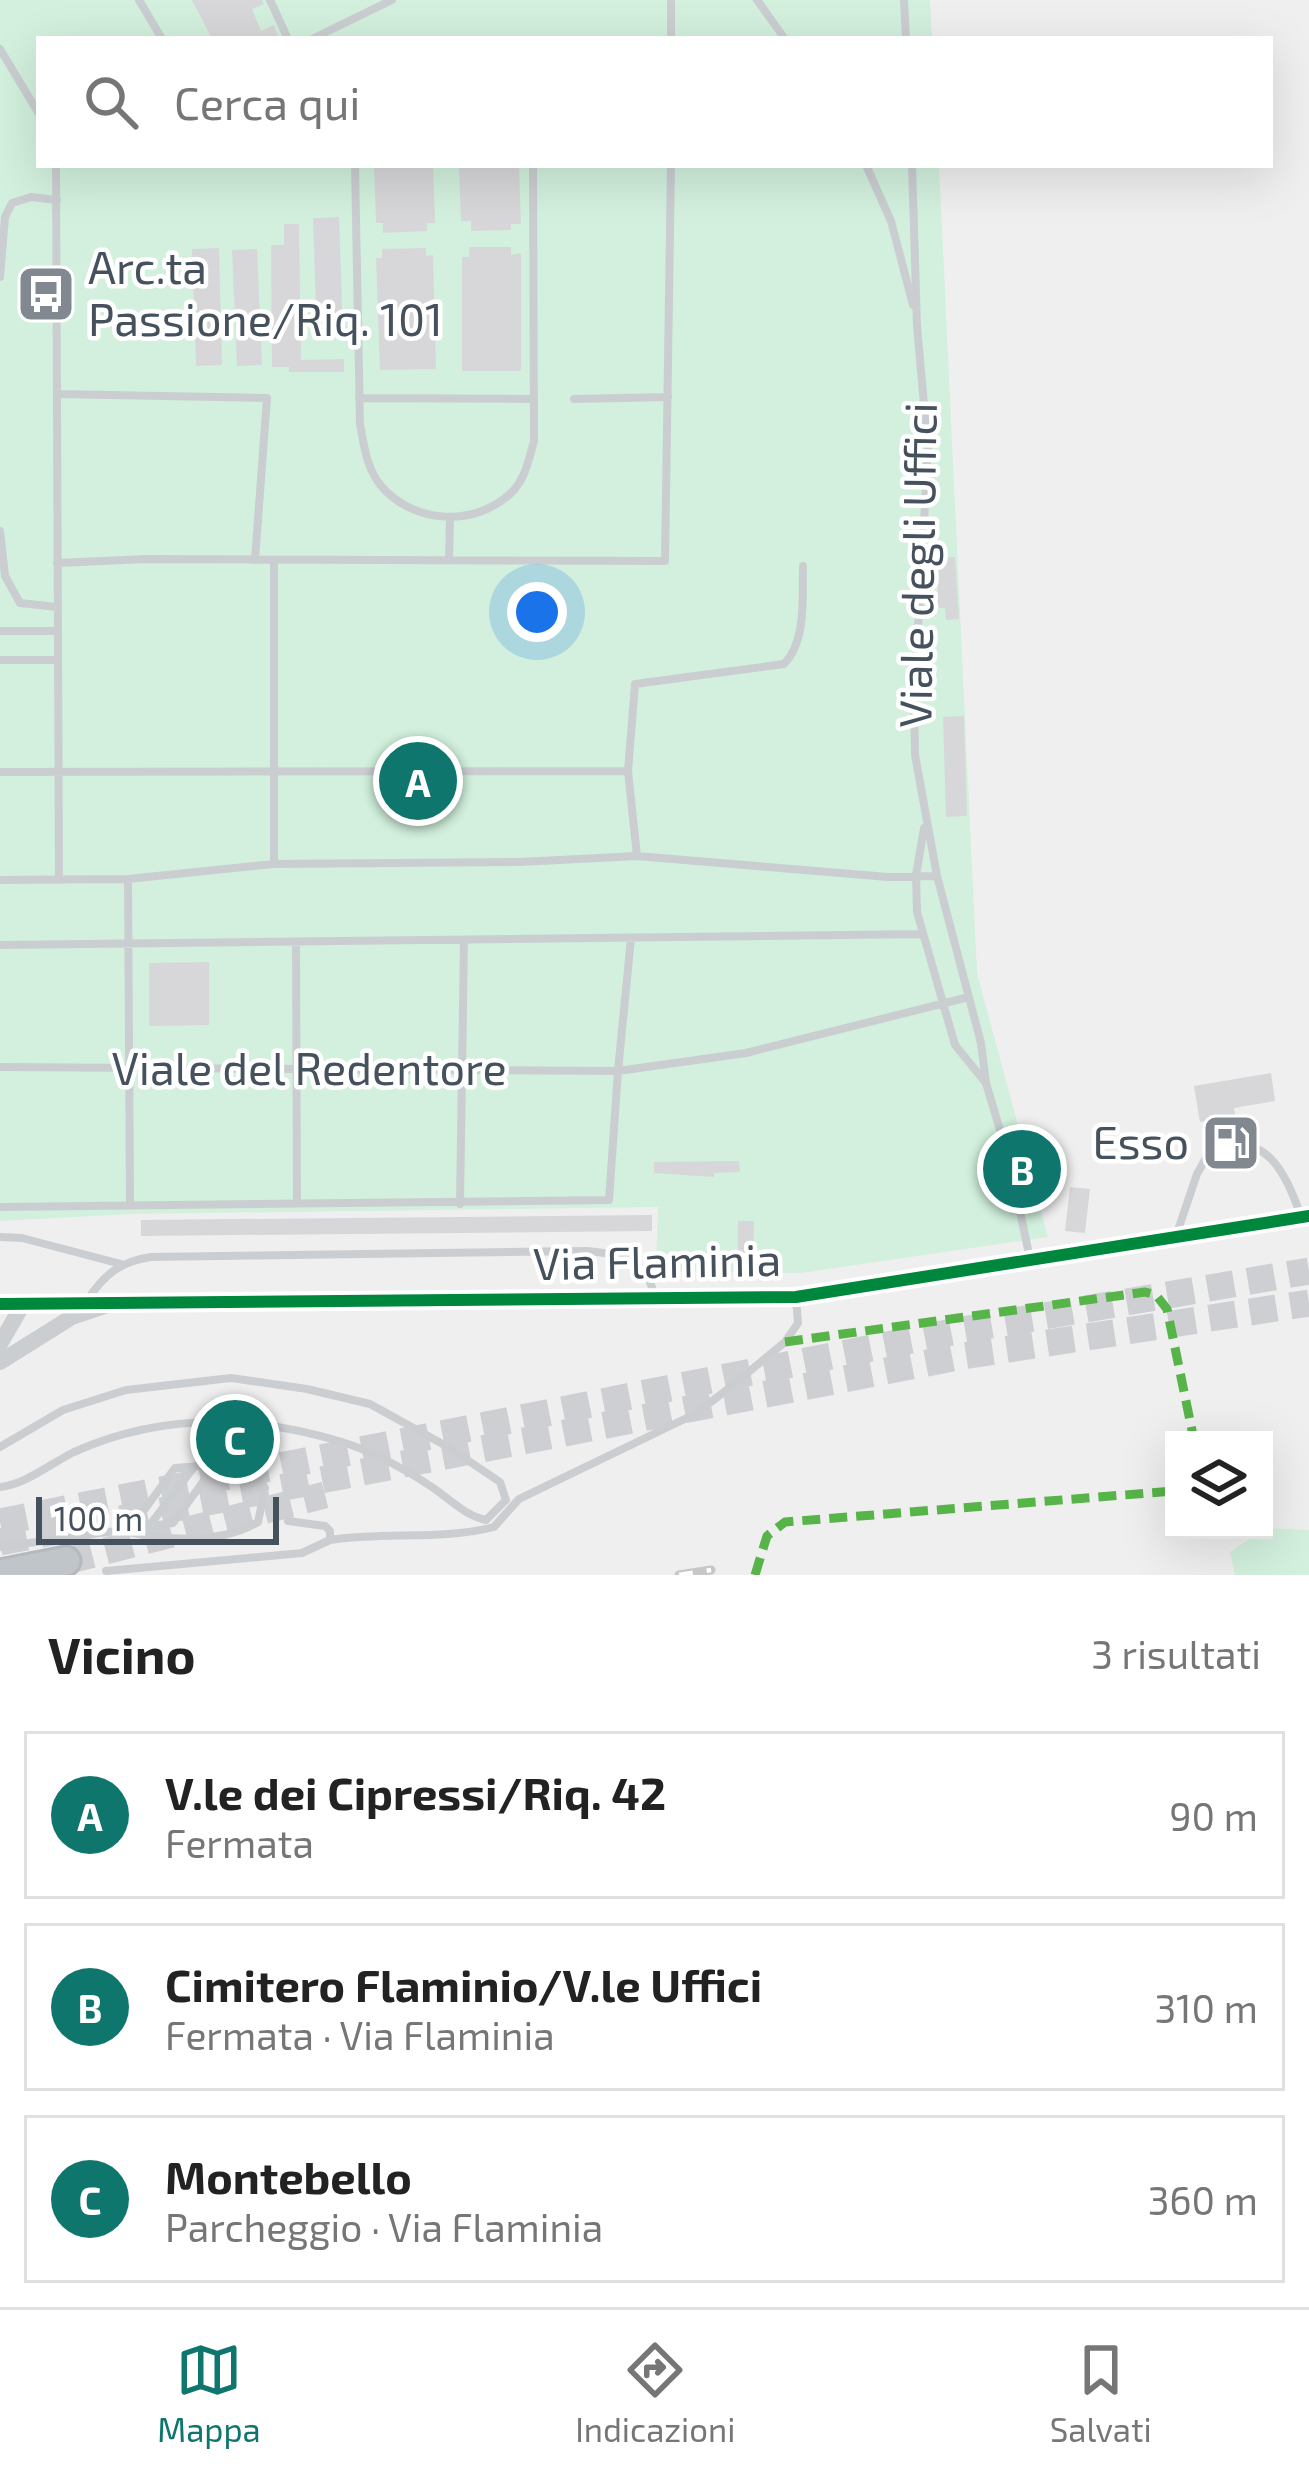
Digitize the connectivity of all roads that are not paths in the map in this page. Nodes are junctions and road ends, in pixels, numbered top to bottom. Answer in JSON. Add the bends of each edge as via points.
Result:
{"nodes":[{"id":1,"x":139,"y":0,"type":"edge"},
{"id":2,"x":270,"y":0,"type":"edge"},
{"id":3,"x":392,"y":0,"type":"edge"},
{"id":4,"x":671,"y":0,"type":"edge"},
{"id":5,"x":757,"y":0,"type":"edge"},
{"id":6,"x":904,"y":0,"type":"edge"},
{"id":7,"x":160,"y":36,"type":"edge"},
{"id":8,"x":287,"y":36,"type":"edge"},
{"id":9,"x":318,"y":36,"type":"edge"},
{"id":10,"x":671,"y":36,"type":"edge"},
{"id":11,"x":783,"y":36,"type":"edge"},
{"id":12,"x":906,"y":36,"type":"edge"},
{"id":13,"x":0,"y":49,"type":"edge"},
{"id":14,"x":36,"y":109,"type":"edge"},
{"id":15,"x":56,"y":168,"type":"edge"},
{"id":16,"x":355,"y":168,"type":"edge"},
{"id":17,"x":533,"y":168,"type":"edge"},
{"id":18,"x":670,"y":168,"type":"edge"},
{"id":19,"x":867,"y":168,"type":"edge"},
{"id":20,"x":912,"y":168,"type":"edge"},
{"id":21,"x":57,"y":200,"type":"junction"},
{"id":22,"x":0,"y":277,"type":"edge"},
{"id":23,"x":917,"y":326,"type":"junction"},
{"id":24,"x":57,"y":394,"type":"junction"},
{"id":25,"x":668,"y":397,"type":"junction"},
{"id":26,"x":359,"y":398,"type":"junction"},
{"id":27,"x":535,"y":399,"type":"junction"},
{"id":28,"x":574,"y":399,"type":"dead end"},
{"id":29,"x":450,"y":517,"type":"junction"},
{"id":30,"x":0,"y":531,"type":"edge"},
{"id":31,"x":255,"y":560,"type":"junction"},
{"id":32,"x":274,"y":560,"type":"junction"},
{"id":33,"x":449,"y":560,"type":"junction"},
{"id":34,"x":57,"y":563,"type":"junction"},
{"id":35,"x":803,"y":566,"type":"dead end"},
{"id":36,"x":57,"y":607,"type":"junction"},
{"id":37,"x":0,"y":631,"type":"edge"},
{"id":38,"x":57,"y":631,"type":"junction"},
{"id":39,"x":0,"y":660,"type":"edge"},
{"id":40,"x":58,"y":660,"type":"junction"},
{"id":41,"x":628,"y":771,"type":"junction"},
{"id":42,"x":0,"y":772,"type":"edge"},
{"id":43,"x":58,"y":772,"type":"junction"},
{"id":44,"x":275,"y":772,"type":"junction"},
{"id":45,"x":926,"y":820,"type":"junction"},
{"id":46,"x":637,"y":856,"type":"junction"},
{"id":47,"x":274,"y":864,"type":"junction"},
{"id":48,"x":916,"y":875,"type":"junction"},
{"id":49,"x":937,"y":876,"type":"junction"},
{"id":50,"x":128,"y":879,"type":"junction"},
{"id":51,"x":0,"y":880,"type":"edge"},
{"id":52,"x":59,"y":880,"type":"junction"},
{"id":53,"x":922,"y":934,"type":"junction"},
{"id":54,"x":631,"y":938,"type":"junction"},
{"id":55,"x":464,"y":941,"type":"junction"},
{"id":56,"x":296,"y":944,"type":"junction"},
{"id":57,"x":0,"y":945,"type":"edge"},
{"id":58,"x":129,"y":946,"type":"junction"},
{"id":59,"x":969,"y":997,"type":"junction"},
{"id":60,"x":942,"y":1005,"type":"junction"},
{"id":61,"x":0,"y":1067,"type":"edge"},
{"id":62,"x":131,"y":1068,"type":"junction"},
{"id":63,"x":297,"y":1068,"type":"junction"},
{"id":64,"x":462,"y":1069,"type":"junction"},
{"id":65,"x":618,"y":1070,"type":"junction"},
{"id":66,"x":986,"y":1083,"type":"junction"},
{"id":67,"x":130,"y":1203,"type":"junction"},
{"id":68,"x":297,"y":1203,"type":"junction"},
{"id":69,"x":460,"y":1204,"type":"junction"},
{"id":70,"x":0,"y":1207,"type":"edge"},
{"id":71,"x":1305,"y":1217,"type":"edge"},
{"id":72,"x":0,"y":1237,"type":"edge"},
{"id":73,"x":1176,"y":1239,"type":"junction"},
{"id":74,"x":1031,"y":1263,"type":"junction"},
{"id":75,"x":122,"y":1264,"type":"junction"},
{"id":76,"x":796,"y":1298,"type":"junction"},
{"id":77,"x":654,"y":1299,"type":"junction"},
{"id":78,"x":86,"y":1302,"type":"junction"},
{"id":79,"x":113,"y":1302,"type":"junction"},
{"id":80,"x":31,"y":1303,"type":"junction"},
{"id":81,"x":0,"y":1304,"type":"edge"},
{"id":82,"x":9,"y":1347,"type":"edge"},
{"id":83,"x":0,"y":1361,"type":"edge"},
{"id":84,"x":0,"y":1447,"type":"edge"},
{"id":85,"x":216,"y":1464,"type":"junction"},
{"id":86,"x":194,"y":1467,"type":"junction"},
{"id":87,"x":0,"y":1487,"type":"edge"},
{"id":88,"x":288,"y":1521,"type":"dead end"},
{"id":89,"x":150,"y":1526,"type":"junction"},
{"id":90,"x":128,"y":1532,"type":"junction"},
{"id":91,"x":330,"y":1540,"type":"junction"},
{"id":92,"x":0,"y":1547,"type":"edge"},
{"id":93,"x":66,"y":1561,"type":"tunnel mouth"},
{"id":94,"x":106,"y":1571,"type":"dead end"},
{"id":95,"x":0,"y":1574,"type":"edge"}],
"edges":[{"from":1,"to":7,"type":"lane"},
{"from":2,"to":8,"type":"lane"},
{"from":3,"to":9,"type":"lane"},
{"from":4,"to":10,"type":"lane"},
{"from":5,"to":11,"type":"lane"},
{"from":6,"to":12,"type":"lane"},
{"from":13,"to":14,"type":"lane"},
{"from":15,"to":21,"type":"lane"},
{"from":16,"to":26,"type":"lane"},
{"from":17,"to":27,"type":"lane"},
{"from":18,"to":25,"type":"lane"},
{"from":19,"to":23,"type":"lane","via":[[894,232]]},
{"from":20,"to":23,"type":"lane","name":"Viale degli Uffici"},
{"from":21,"to":22,"type":"lane","via":[[12,202]]},
{"from":21,"to":24,"type":"lane"},
{"from":23,"to":45,"type":"lane","name":"Viale degli Uffici","via":[[928,484],[913,730]]},
{"from":24,"to":31,"type":"lane","via":[[267,398]]},
{"from":24,"to":34,"type":"lane"},
{"from":25,"to":28,"type":"lane"},
{"from":25,"to":33,"type":"lane","via":[[665,561]]},
{"from":26,"to":27,"type":"lane"},
{"from":26,"to":29,"type":"lane","via":[[366,458],[380,485],[424,514]]},
{"from":27,"to":29,"type":"lane","via":[[534,441],[514,491],[471,516]]},
{"from":29,"to":33,"type":"lane"},
{"from":30,"to":36,"type":"lane","via":[[5,576],[20,603]]},
{"from":31,"to":32,"type":"lane"},
{"from":31,"to":34,"type":"lane"},
{"from":32,"to":33,"type":"lane"},
{"from":32,"to":44,"type":"lane"},
{"from":34,"to":36,"type":"lane"},
{"from":35,"to":41,"type":"lane","via":[[798,634],[784,664],[635,684]]},
{"from":36,"to":38,"type":"lane"},
{"from":37,"to":38,"type":"lane"},
{"from":38,"to":40,"type":"lane"},
{"from":39,"to":40,"type":"lane"},
{"from":40,"to":43,"type":"lane"},
{"from":41,"to":44,"type":"lane"},
{"from":41,"to":46,"type":"lane"},
{"from":42,"to":43,"type":"lane"},
{"from":43,"to":44,"type":"lane"},
{"from":43,"to":52,"type":"lane"},
{"from":44,"to":47,"type":"lane"},
{"from":45,"to":48,"type":"lane","name":"Viale degli Uffici"},
{"from":45,"to":49,"type":"lane","name":"Viale degli Uffici"},
{"from":46,"to":47,"type":"lane"},
{"from":46,"to":48,"type":"lane"},
{"from":47,"to":50,"type":"lane"},
{"from":48,"to":49,"type":"lane"},
{"from":48,"to":53,"type":"lane","name":"Viale degli Uffici"},
{"from":49,"to":59,"type":"lane","name":"Viale degli Uffici"},
{"from":50,"to":52,"type":"lane"},
{"from":50,"to":58,"type":"lane"},
{"from":51,"to":52,"type":"lane"},
{"from":53,"to":54,"type":"lane"},
{"from":53,"to":60,"type":"lane","name":"Viale degli Uffici"},
{"from":54,"to":55,"type":"lane"},
{"from":54,"to":65,"type":"lane"},
{"from":55,"to":56,"type":"lane"},
{"from":55,"to":64,"type":"lane"},
{"from":56,"to":58,"type":"lane"},
{"from":56,"to":63,"type":"lane"},
{"from":57,"to":58,"type":"lane"},
{"from":58,"to":62,"type":"lane"},
{"from":59,"to":60,"type":"lane","name":"Viale del Redentore"},
{"from":59,"to":66,"type":"lane","name":"Viale degli Uffici"},
{"from":60,"to":65,"type":"lane","name":"Viale del Redentore","via":[[746,1053]]},
{"from":60,"to":66,"type":"lane","name":"Viale degli Uffici","via":[[958,1051]]},
{"from":61,"to":62,"type":"lane","name":"Viale del Redentore"},
{"from":62,"to":63,"type":"lane","name":"Viale del Redentore"},
{"from":62,"to":67,"type":"lane"},
{"from":63,"to":64,"type":"lane","name":"Viale del Redentore"},
{"from":63,"to":68,"type":"lane"},
{"from":64,"to":65,"type":"lane","name":"Viale del Redentore"},
{"from":64,"to":69,"type":"lane"},
{"from":65,"to":69,"type":"lane","via":[[609,1200]]},
{"from":66,"to":74,"type":"lane","name":"Viale degli Uffici"},
{"from":67,"to":68,"type":"lane"},
{"from":67,"to":70,"type":"lane"},
{"from":68,"to":69,"type":"lane"},
{"from":71,"to":73,"type":"street","name":"Via Flaminia"},
{"from":71,"to":73,"type":"lane","via":[[1274,1160],[1248,1143],[1231,1143],[1211,1149],[1196,1174]]},
{"from":72,"to":75,"type":"lane"},
{"from":73,"to":74,"type":"street","name":"Via Flaminia"},
{"from":74,"to":76,"type":"street","name":"Via Flaminia"},
{"from":75,"to":77,"type":"lane","via":[[151,1257],[587,1251],[635,1261]]},
{"from":75,"to":78,"type":"lane"},
{"from":76,"to":77,"type":"street","name":"Via Flaminia"},
{"from":76,"to":91,"type":"lane","via":[[798,1323],[785,1342],[728,1389],[694,1414],[519,1499],[494,1527]]},
{"from":77,"to":79,"type":"street","name":"Via Flaminia"},
{"from":78,"to":79,"type":"street","name":"Via Flaminia"},
{"from":78,"to":80,"type":"street","name":"Via Flaminia"},
{"from":79,"to":82,"type":"street"},
{"from":80,"to":81,"type":"street","name":"Via Flaminia"},
{"from":80,"to":82,"type":"street"},
{"from":82,"to":83,"type":"street"},
{"from":84,"to":87,"type":"lane","via":[[63,1410],[126,1390],[231,1378],[370,1404],[500,1482],[506,1500],[486,1520],[470,1517],[356,1447],[293,1427],[234,1421],[138,1430]]},
{"from":85,"to":86,"type":"lane"},
{"from":85,"to":89,"type":"lane","via":[[172,1523]]},
{"from":85,"to":90,"type":"lane","via":[[256,1474],[265,1488],[258,1522],[168,1541]]},
{"from":86,"to":89,"type":"lane"},
{"from":86,"to":90,"type":"lane","via":[[175,1468]]},
{"from":88,"to":91,"type":"lane","via":[[325,1526]]},
{"from":89,"to":90,"type":"lane"},
{"from":90,"to":92,"type":"lane"},
{"from":91,"to":94,"type":"lane","via":[[302,1553]]},
{"from":93,"to":95,"type":"highway"}]}
